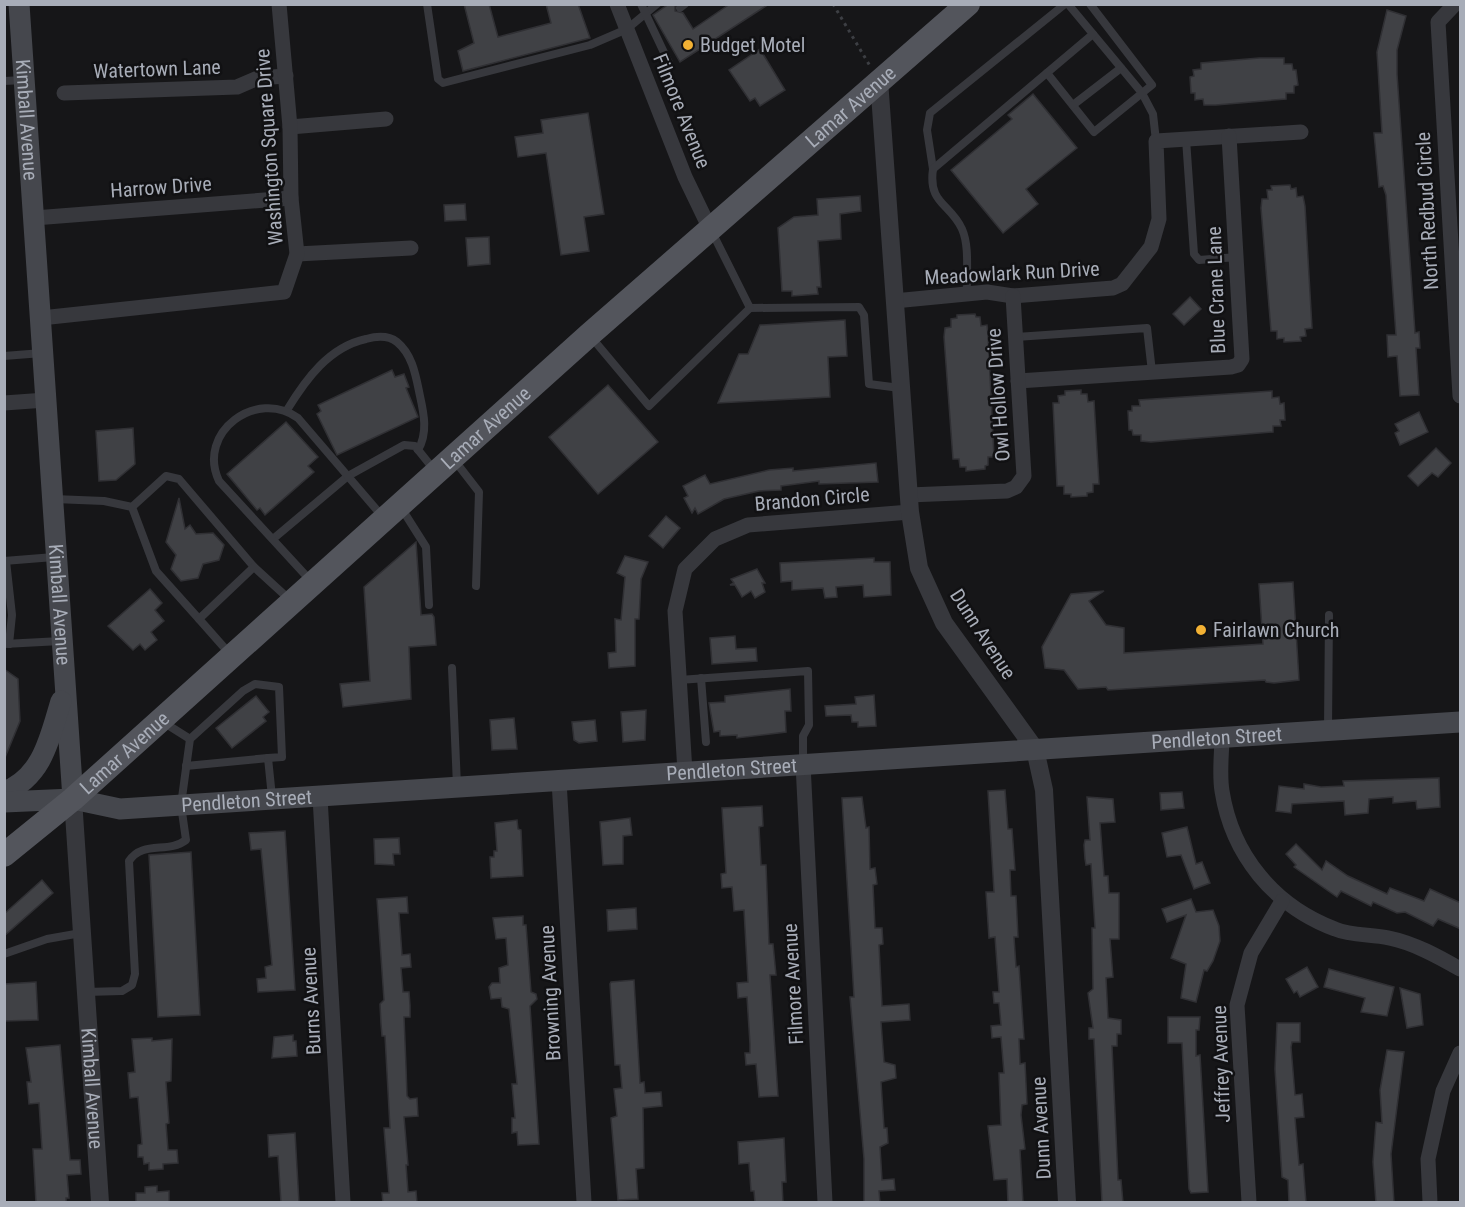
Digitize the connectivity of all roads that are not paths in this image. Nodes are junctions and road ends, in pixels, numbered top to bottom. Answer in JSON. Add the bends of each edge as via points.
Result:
{"nodes":[{"id":1,"x":19,"y":4,"type":"edge"},
{"id":2,"x":279,"y":4,"type":"edge"},
{"id":3,"x":427,"y":4,"type":"edge"},
{"id":4,"x":617,"y":4,"type":"edge"},
{"id":5,"x":641,"y":4,"type":"edge"},
{"id":6,"x":657,"y":4,"type":"edge"},
{"id":7,"x":968,"y":4,"type":"edge"},
{"id":8,"x":1066,"y":4,"type":"edge"},
{"id":9,"x":1090,"y":4,"type":"edge"},
{"id":10,"x":1455,"y":4,"type":"edge"},
{"id":11,"x":645,"y":15,"type":"junction"},
{"id":12,"x":627,"y":29,"type":"junction"},
{"id":13,"x":1093,"y":34,"type":"junction"},
{"id":14,"x":669,"y":63,"type":"dead end"},
{"id":15,"x":1121,"y":68,"type":"junction"},
{"id":16,"x":1047,"y":73,"type":"junction"},
{"id":17,"x":286,"y":76,"type":"junction"},
{"id":18,"x":15,"y":80,"type":"edge"},
{"id":19,"x":879,"y":81,"type":"junction"},
{"id":20,"x":64,"y":93,"type":"dead end"},
{"id":21,"x":1142,"y":93,"type":"junction"},
{"id":22,"x":1073,"y":105,"type":"junction"},
{"id":23,"x":386,"y":119,"type":"dead end"},
{"id":24,"x":290,"y":127,"type":"junction"},
{"id":25,"x":1301,"y":132,"type":"dead end"},
{"id":26,"x":1229,"y":136,"type":"junction"},
{"id":27,"x":1186,"y":139,"type":"junction"},
{"id":28,"x":1156,"y":141,"type":"junction"},
{"id":29,"x":933,"y":169,"type":"junction"},
{"id":30,"x":291,"y":198,"type":"junction"},
{"id":31,"x":34,"y":218,"type":"junction"},
{"id":32,"x":711,"y":231,"type":"junction"},
{"id":33,"x":411,"y":248,"type":"dead end"},
{"id":34,"x":297,"y":254,"type":"junction"},
{"id":35,"x":1237,"y":257,"type":"junction"},
{"id":36,"x":967,"y":294,"type":"junction"},
{"id":37,"x":1013,"y":296,"type":"junction"},
{"id":38,"x":894,"y":301,"type":"junction"},
{"id":39,"x":750,"y":308,"type":"junction"},
{"id":40,"x":41,"y":318,"type":"junction"},
{"id":41,"x":589,"y":335,"type":"junction"},
{"id":42,"x":1016,"y":337,"type":"junction"},
{"id":43,"x":43,"y":353,"type":"junction"},
{"id":44,"x":4,"y":356,"type":"edge"},
{"id":45,"x":1152,"y":372,"type":"junction"},
{"id":46,"x":1018,"y":381,"type":"junction"},
{"id":47,"x":900,"y":388,"type":"junction"},
{"id":48,"x":1461,"y":396,"type":"edge"},
{"id":49,"x":46,"y":400,"type":"junction"},
{"id":50,"x":4,"y":403,"type":"edge"},
{"id":51,"x":287,"y":410,"type":"junction"},
{"id":52,"x":418,"y":450,"type":"junction"},
{"id":53,"x":444,"y":465,"type":"junction"},
{"id":54,"x":348,"y":476,"type":"junction"},
{"id":55,"x":53,"y":500,"type":"junction"},
{"id":56,"x":909,"y":504,"type":"junction"},
{"id":57,"x":132,"y":507,"type":"junction"},
{"id":58,"x":392,"y":512,"type":"junction"},
{"id":59,"x":273,"y":539,"type":"junction"},
{"id":60,"x":57,"y":557,"type":"junction"},
{"id":61,"x":5,"y":561,"type":"edge"},
{"id":62,"x":254,"y":567,"type":"junction"},
{"id":63,"x":313,"y":584,"type":"junction"},
{"id":64,"x":476,"y":586,"type":"dead end"},
{"id":65,"x":293,"y":602,"type":"junction"},
{"id":66,"x":429,"y":605,"type":"dead end"},
{"id":67,"x":1329,"y":615,"type":"dead end"},
{"id":68,"x":199,"y":619,"type":"junction"},
{"id":69,"x":63,"y":641,"type":"junction"},
{"id":70,"x":7,"y":644,"type":"edge"},
{"id":71,"x":232,"y":657,"type":"junction"},
{"id":72,"x":452,"y":668,"type":"dead end"},
{"id":73,"x":701,"y":678,"type":"junction"},
{"id":74,"x":679,"y":680,"type":"junction"},
{"id":75,"x":65,"y":686,"type":"junction"},
{"id":76,"x":161,"y":721,"type":"junction"},
{"id":77,"x":1461,"y":722,"type":"edge"},
{"id":78,"x":1328,"y":729,"type":"junction"},
{"id":79,"x":1222,"y":735,"type":"junction"},
{"id":80,"x":190,"y":739,"type":"junction"},
{"id":81,"x":706,"y":742,"type":"dead end"},
{"id":82,"x":1035,"y":749,"type":"junction"},
{"id":83,"x":268,"y":758,"type":"junction"},
{"id":84,"x":803,"y":764,"type":"junction"},
{"id":85,"x":186,"y":766,"type":"junction"},
{"id":86,"x":685,"y":772,"type":"junction"},
{"id":87,"x":559,"y":781,"type":"junction"},
{"id":88,"x":458,"y":788,"type":"junction"},
{"id":89,"x":4,"y":792,"type":"edge"},
{"id":90,"x":320,"y":797,"type":"junction"},
{"id":91,"x":73,"y":799,"type":"junction"},
{"id":92,"x":272,"y":799,"type":"junction"},
{"id":93,"x":4,"y":802,"type":"edge"},
{"id":94,"x":181,"y":805,"type":"junction"},
{"id":95,"x":4,"y":855,"type":"edge"},
{"id":96,"x":1282,"y":901,"type":"junction"},
{"id":97,"x":82,"y":933,"type":"junction"},
{"id":98,"x":4,"y":954,"type":"edge"},
{"id":99,"x":1461,"y":969,"type":"edge"},
{"id":100,"x":86,"y":993,"type":"junction"},
{"id":101,"x":1461,"y":1053,"type":"edge"},
{"id":102,"x":100,"y":1203,"type":"edge"},
{"id":103,"x":343,"y":1203,"type":"edge"},
{"id":104,"x":584,"y":1203,"type":"edge"},
{"id":105,"x":825,"y":1203,"type":"edge"},
{"id":106,"x":1067,"y":1203,"type":"edge"},
{"id":107,"x":1249,"y":1203,"type":"edge"},
{"id":108,"x":1430,"y":1203,"type":"edge"}],
"edges":[{"from":1,"to":18,"type":"main road","name":"Kimball Avenue"},
{"from":2,"to":17,"type":"street","name":"Washington Square Drive"},
{"from":3,"to":12,"type":"lane","via":[[438,80],[443,83],[590,45]]},
{"from":4,"to":12,"type":"street","name":"Filmore Avenue"},
{"from":5,"to":11,"type":"lane"},
{"from":6,"to":11,"type":"lane"},
{"from":7,"to":19,"type":"main road","name":"Lamar Avenue"},
{"from":8,"to":13,"type":"lane"},
{"from":8,"to":29,"type":"lane","via":[[930,113],[927,130]]},
{"from":9,"to":21,"type":"lane","via":[[1152,85]]},
{"from":10,"to":48,"type":"street","name":"North Redbud Circle","via":[[1438,22]]},
{"from":11,"to":12,"type":"lane"},
{"from":11,"to":14,"type":"lane"},
{"from":12,"to":32,"type":"street","name":"Filmore Avenue","via":[[685,177]]},
{"from":13,"to":15,"type":"lane"},
{"from":13,"to":16,"type":"lane"},
{"from":15,"to":21,"type":"lane"},
{"from":15,"to":22,"type":"lane"},
{"from":16,"to":22,"type":"lane"},
{"from":16,"to":29,"type":"lane"},
{"from":17,"to":20,"type":"street","name":"Watertown Lane","via":[[258,78],[237,87]]},
{"from":17,"to":24,"type":"street","name":"Washington Square Drive"},
{"from":18,"to":31,"type":"main road","name":"Kimball Avenue"},
{"from":19,"to":32,"type":"main road","name":"Lamar Avenue"},
{"from":19,"to":38,"type":"street","name":"Dunn Avenue"},
{"from":21,"to":22,"type":"lane","via":[[1094,132]]},
{"from":21,"to":28,"type":"lane","via":[[1153,114]]},
{"from":23,"to":24,"type":"street"},
{"from":24,"to":30,"type":"street","name":"Washington Square Drive"},
{"from":25,"to":26,"type":"street"},
{"from":26,"to":27,"type":"street"},
{"from":26,"to":35,"type":"street","name":"Blue Crane Lane"},
{"from":27,"to":28,"type":"street"},
{"from":27,"to":35,"type":"lane","via":[[1194,254],[1199,260]]},
{"from":28,"to":37,"type":"street","name":"Meadowlark Run Drive","via":[[1159,219],[1151,247],[1131,276],[1113,288]]},
{"from":29,"to":36,"type":"lane","via":[[931,183],[936,197],[961,228]]},
{"from":30,"to":31,"type":"street","name":"Harrow Drive"},
{"from":30,"to":34,"type":"street","name":"Washington Square Drive"},
{"from":31,"to":40,"type":"main road","name":"Kimball Avenue"},
{"from":32,"to":39,"type":"lane"},
{"from":32,"to":41,"type":"main road","name":"Lamar Avenue"},
{"from":33,"to":34,"type":"street"},
{"from":34,"to":40,"type":"street","name":"Washington Square Drive","via":[[284,292]]},
{"from":35,"to":45,"type":"street","name":"Blue Crane Lane","via":[[1242,359],[1238,365]]},
{"from":36,"to":37,"type":"street","name":"Meadowlark Run Drive"},
{"from":36,"to":38,"type":"street","name":"Meadowlark Run Drive"},
{"from":37,"to":42,"type":"street","name":"Owl Hollow Drive"},
{"from":38,"to":47,"type":"street","name":"Dunn Avenue"},
{"from":39,"to":41,"type":"lane","via":[[649,406]]},
{"from":39,"to":47,"type":"lane","via":[[860,307],[864,315],[869,384]]},
{"from":40,"to":43,"type":"main road","name":"Kimball Avenue"},
{"from":41,"to":53,"type":"main road","name":"Lamar Avenue"},
{"from":42,"to":45,"type":"lane","via":[[1147,328]]},
{"from":42,"to":46,"type":"street","name":"Owl Hollow Drive"},
{"from":43,"to":44,"type":"lane"},
{"from":43,"to":49,"type":"main road","name":"Kimball Avenue"},
{"from":45,"to":46,"type":"street","name":"Blue Crane Lane"},
{"from":46,"to":56,"type":"street","name":"Owl Hollow Drive","via":[[1024,476],[1021,483],[1007,491]]},
{"from":47,"to":56,"type":"street","name":"Dunn Avenue"},
{"from":49,"to":50,"type":"street"},
{"from":49,"to":55,"type":"main road","name":"Kimball Avenue"},
{"from":51,"to":52,"type":"lane","via":[[317,368],[334,352],[362,340],[390,338],[404,350],[415,370],[424,423]]},
{"from":51,"to":54,"type":"lane"},
{"from":51,"to":59,"type":"lane","via":[[274,407],[251,411],[227,426],[214,448],[219,481]]},
{"from":52,"to":53,"type":"lane"},
{"from":52,"to":54,"type":"lane","via":[[411,444],[404,445]]},
{"from":53,"to":58,"type":"main road","name":"Lamar Avenue"},
{"from":53,"to":64,"type":"lane","via":[[479,492]]},
{"from":54,"to":58,"type":"lane"},
{"from":54,"to":59,"type":"lane"},
{"from":55,"to":57,"type":"lane","via":[[104,501]]},
{"from":55,"to":60,"type":"main road","name":"Kimball Avenue"},
{"from":56,"to":74,"type":"street","name":"Brandon Circle","via":[[748,525],[715,539],[685,569],[675,611]]},
{"from":56,"to":82,"type":"street","name":"Dunn Avenue","via":[[919,568],[944,623]]},
{"from":57,"to":62,"type":"lane","via":[[166,476],[179,479]]},
{"from":57,"to":68,"type":"lane","via":[[156,571]]},
{"from":58,"to":63,"type":"main road","name":"Lamar Avenue"},
{"from":58,"to":66,"type":"lane","via":[[426,547]]},
{"from":59,"to":63,"type":"lane"},
{"from":60,"to":61,"type":"lane"},
{"from":60,"to":69,"type":"main road","name":"Kimball Avenue"},
{"from":61,"to":70,"type":"lane","via":[[12,615]]},
{"from":62,"to":65,"type":"lane"},
{"from":62,"to":68,"type":"lane"},
{"from":63,"to":65,"type":"main road","name":"Lamar Avenue"},
{"from":65,"to":71,"type":"main road","name":"Lamar Avenue"},
{"from":67,"to":78,"type":"lane"},
{"from":68,"to":71,"type":"lane"},
{"from":69,"to":70,"type":"lane"},
{"from":69,"to":75,"type":"main road","name":"Kimball Avenue"},
{"from":71,"to":76,"type":"main road","name":"Lamar Avenue"},
{"from":72,"to":88,"type":"lane"},
{"from":73,"to":74,"type":"lane"},
{"from":73,"to":81,"type":"lane"},
{"from":73,"to":84,"type":"lane","via":[[808,671],[809,725],[803,736]]},
{"from":74,"to":86,"type":"street","name":"Brandon Circle"},
{"from":75,"to":89,"type":"main road","via":[[39,764],[29,778]]},
{"from":75,"to":91,"type":"main road","name":"Kimball Avenue"},
{"from":76,"to":80,"type":"lane"},
{"from":76,"to":91,"type":"main road","name":"Lamar Avenue"},
{"from":77,"to":78,"type":"main road","name":"Pendleton Street"},
{"from":78,"to":79,"type":"main road","name":"Pendleton Street"},
{"from":79,"to":82,"type":"main road","name":"Pendleton Street"},
{"from":79,"to":96,"type":"street","via":[[1221,790],[1232,827],[1251,869]]},
{"from":80,"to":83,"type":"lane","via":[[243,691],[255,684],[279,687],[282,757]]},
{"from":80,"to":85,"type":"lane"},
{"from":82,"to":84,"type":"main road","name":"Pendleton Street"},
{"from":82,"to":106,"type":"street","name":"Dunn Avenue","via":[[1044,790]]},
{"from":83,"to":85,"type":"lane"},
{"from":83,"to":92,"type":"lane"},
{"from":84,"to":86,"type":"main road","name":"Pendleton Street"},
{"from":84,"to":105,"type":"street","name":"Filmore Avenue"},
{"from":85,"to":94,"type":"lane"},
{"from":86,"to":87,"type":"main road","name":"Pendleton Street"},
{"from":87,"to":88,"type":"main road","name":"Pendleton Street"},
{"from":87,"to":104,"type":"street","name":"Browning Avenue"},
{"from":88,"to":90,"type":"main road","name":"Pendleton Street"},
{"from":90,"to":92,"type":"main road","name":"Pendleton Street"},
{"from":90,"to":103,"type":"street","name":"Burns Avenue"},
{"from":91,"to":93,"type":"main road","name":"Pendleton Street"},
{"from":91,"to":94,"type":"main road","name":"Pendleton Street","via":[[120,808]]},
{"from":91,"to":95,"type":"main road","name":"Lamar Avenue"},
{"from":91,"to":97,"type":"street","name":"Kimball Avenue"},
{"from":92,"to":94,"type":"main road","name":"Pendleton Street"},
{"from":94,"to":100,"type":"lane","via":[[186,840],[177,847],[142,849],[129,861],[135,974],[132,986]]},
{"from":96,"to":99,"type":"street","via":[[1336,930],[1391,938]]},
{"from":96,"to":107,"type":"street","name":"Jeffrey Avenue","via":[[1251,952],[1237,1005]]},
{"from":97,"to":98,"type":"lane","via":[[47,939]]},
{"from":97,"to":100,"type":"street","name":"Kimball Avenue"},
{"from":100,"to":102,"type":"street","name":"Kimball Avenue"},
{"from":101,"to":108,"type":"street","via":[[1443,1091],[1428,1159]]}]}
